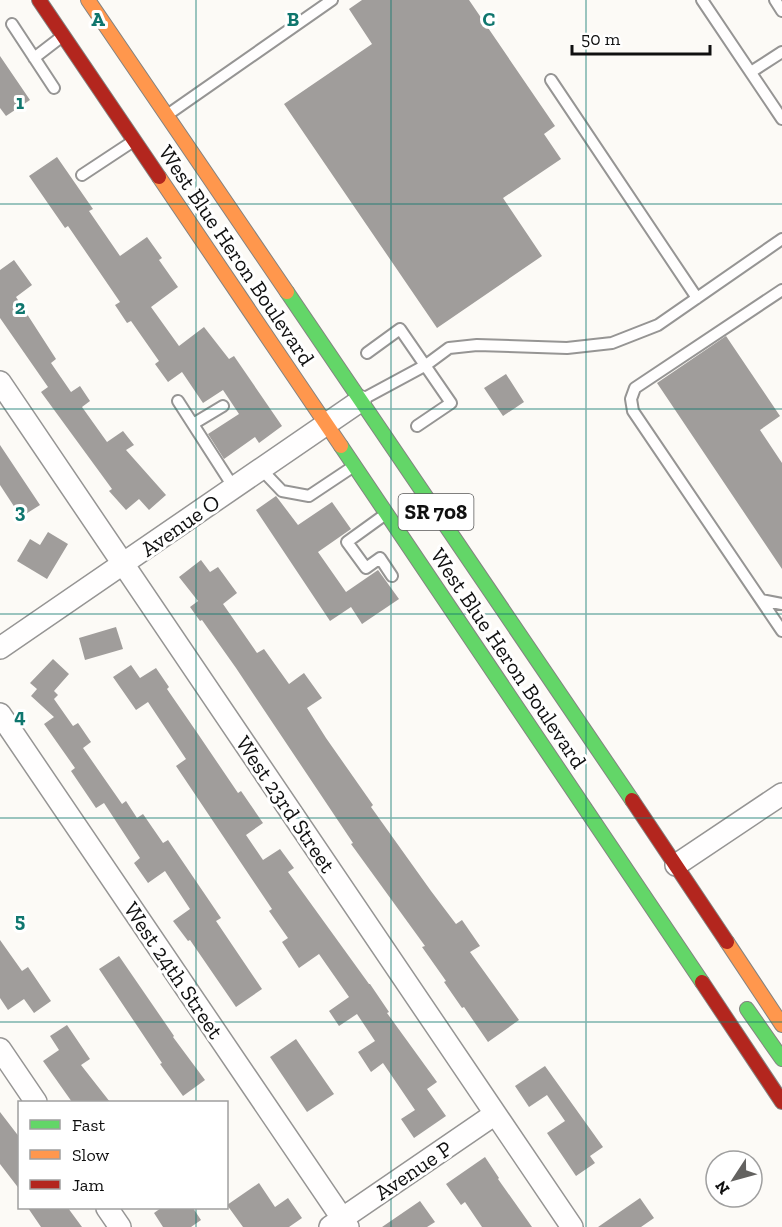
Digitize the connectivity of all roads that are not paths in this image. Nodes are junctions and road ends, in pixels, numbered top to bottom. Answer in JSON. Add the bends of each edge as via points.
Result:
{"nodes":[{"id":1,"x":39,"y":0,"type":"edge"},
{"id":2,"x":88,"y":0,"type":"edge"},
{"id":3,"x":332,"y":0,"type":"edge"},
{"id":4,"x":702,"y":0,"type":"edge"},
{"id":5,"x":775,"y":0,"type":"edge"},
{"id":6,"x":782,"y":11,"type":"edge"},
{"id":7,"x":12,"y":24,"type":"dead end"},
{"id":8,"x":63,"y":36,"type":"junction"},
{"id":9,"x":782,"y":52,"type":"edge"},
{"id":10,"x":34,"y":58,"type":"junction"},
{"id":11,"x":751,"y":72,"type":"junction"},
{"id":12,"x":551,"y":80,"type":"dead end"},
{"id":13,"x":54,"y":88,"type":"dead end"},
{"id":14,"x":167,"y":116,"type":"junction"},
{"id":15,"x":782,"y":118,"type":"edge"},
{"id":16,"x":134,"y":140,"type":"junction"},
{"id":17,"x":82,"y":175,"type":"dead end"},
{"id":18,"x":782,"y":239,"type":"edge"},
{"id":19,"x":781,"y":292,"type":"edge"},
{"id":20,"x":697,"y":298,"type":"junction"},
{"id":21,"x":367,"y":353,"type":"dead end"},
{"id":22,"x":426,"y":364,"type":"junction"},
{"id":23,"x":0,"y":382,"type":"edge"},
{"id":24,"x":360,"y":400,"type":"junction"},
{"id":25,"x":178,"y":401,"type":"dead end"},
{"id":26,"x":223,"y":406,"type":"dead end"},
{"id":27,"x":193,"y":424,"type":"junction"},
{"id":28,"x":325,"y":424,"type":"junction"},
{"id":29,"x":417,"y":426,"type":"dead end"},
{"id":30,"x":354,"y":466,"type":"junction"},
{"id":31,"x":261,"y":469,"type":"junction"},
{"id":32,"x":234,"y":488,"type":"junction"},
{"id":33,"x":386,"y":514,"type":"junction"},
{"id":34,"x":124,"y":564,"type":"junction"},
{"id":35,"x":392,"y":576,"type":"dead end"},
{"id":36,"x":761,"y":600,"type":"junction"},
{"id":37,"x":782,"y":604,"type":"edge"},
{"id":38,"x":782,"y":631,"type":"edge"},
{"id":39,"x":0,"y":648,"type":"edge"},
{"id":40,"x":0,"y":714,"type":"edge"},
{"id":41,"x":525,"y":719,"type":"junction"},
{"id":42,"x":546,"y":720,"type":"dead end"},
{"id":43,"x":782,"y":794,"type":"edge"},
{"id":44,"x":666,"y":863,"type":"junction"},
{"id":45,"x":655,"y":912,"type":"junction"},
{"id":46,"x":674,"y":915,"type":"dead end"},
{"id":47,"x":736,"y":993,"type":"dead end"},
{"id":48,"x":782,"y":1025,"type":"edge"},
{"id":49,"x":0,"y":1049,"type":"edge"},
{"id":50,"x":782,"y":1059,"type":"edge"},
{"id":51,"x":35,"y":1101,"type":"edge"},
{"id":52,"x":782,"y":1102,"type":"edge"},
{"id":53,"x":495,"y":1114,"type":"junction"},
{"id":54,"x":108,"y":1209,"type":"edge"},
{"id":55,"x":340,"y":1224,"type":"edge"},
{"id":56,"x":120,"y":1227,"type":"edge"},
{"id":57,"x":572,"y":1227,"type":"edge"}],
"edges":[{"from":1,"to":8,"type":"main road","name":"West Blue Heron Boulevard","number":"SR 708"},
{"from":2,"to":14,"type":"main road","name":"West Blue Heron Boulevard","number":"SR 708"},
{"from":3,"to":14,"type":"lane"},
{"from":4,"to":11,"type":"lane"},
{"from":5,"to":6,"type":"lane"},
{"from":7,"to":10,"type":"lane"},
{"from":8,"to":10,"type":"lane"},
{"from":8,"to":16,"type":"main road","name":"West Blue Heron Boulevard","number":"SR 708"},
{"from":9,"to":11,"type":"lane"},
{"from":10,"to":13,"type":"lane"},
{"from":11,"to":15,"type":"lane"},
{"from":12,"to":20,"type":"lane"},
{"from":14,"to":24,"type":"main road","name":"West Blue Heron Boulevard","number":"SR 708"},
{"from":16,"to":17,"type":"lane"},
{"from":16,"to":28,"type":"main road","name":"West Blue Heron Boulevard","number":"SR 708"},
{"from":18,"to":20,"type":"lane"},
{"from":19,"to":36,"type":"lane","via":[[635,388],[631,399],[633,411]]},
{"from":20,"to":22,"type":"lane","via":[[658,326],[612,343],[567,348],[448,348]]},
{"from":21,"to":22,"type":"lane","via":[[400,329]]},
{"from":22,"to":24,"type":"lane"},
{"from":22,"to":29,"type":"lane","via":[[451,403]]},
{"from":23,"to":34,"type":"street","name":"West 23rd Street"},
{"from":24,"to":28,"type":"street","name":"Avenue O"},
{"from":24,"to":44,"type":"main road","name":"West Blue Heron Boulevard","number":"SR 708"},
{"from":25,"to":27,"type":"lane"},
{"from":26,"to":27,"type":"lane"},
{"from":27,"to":32,"type":"lane"},
{"from":28,"to":30,"type":"main road","name":"West Blue Heron Boulevard","number":"SR 708"},
{"from":28,"to":31,"type":"street","name":"Avenue O"},
{"from":30,"to":31,"type":"lane","via":[[309,496],[282,491]]},
{"from":30,"to":33,"type":"main road","name":"West Blue Heron Boulevard","number":"SR 708"},
{"from":31,"to":32,"type":"street","name":"Avenue O"},
{"from":32,"to":34,"type":"street","name":"Avenue O"},
{"from":33,"to":35,"type":"lane","via":[[347,542],[366,568],[380,558]]},
{"from":33,"to":41,"type":"main road","name":"West Blue Heron Boulevard","number":"SR 708"},
{"from":34,"to":39,"type":"street","name":"Avenue O"},
{"from":34,"to":53,"type":"street","name":"West 23rd Street"},
{"from":36,"to":37,"type":"lane"},
{"from":36,"to":38,"type":"lane"},
{"from":40,"to":55,"type":"street","name":"West 24th Street"},
{"from":41,"to":42,"type":"main road"},
{"from":41,"to":45,"type":"main road","name":"West Blue Heron Boulevard","number":"SR 708"},
{"from":43,"to":44,"type":"street"},
{"from":44,"to":48,"type":"main road","name":"West Blue Heron Boulevard","number":"SR 708"},
{"from":45,"to":46,"type":"main road"},
{"from":45,"to":52,"type":"main road","name":"West Blue Heron Boulevard","number":"SR 708"},
{"from":47,"to":50,"type":"main road"},
{"from":49,"to":51,"type":"street"},
{"from":53,"to":55,"type":"street","name":"Avenue P"},
{"from":53,"to":57,"type":"street","name":"West 23rd Street"},
{"from":54,"to":56,"type":"street"}]}
